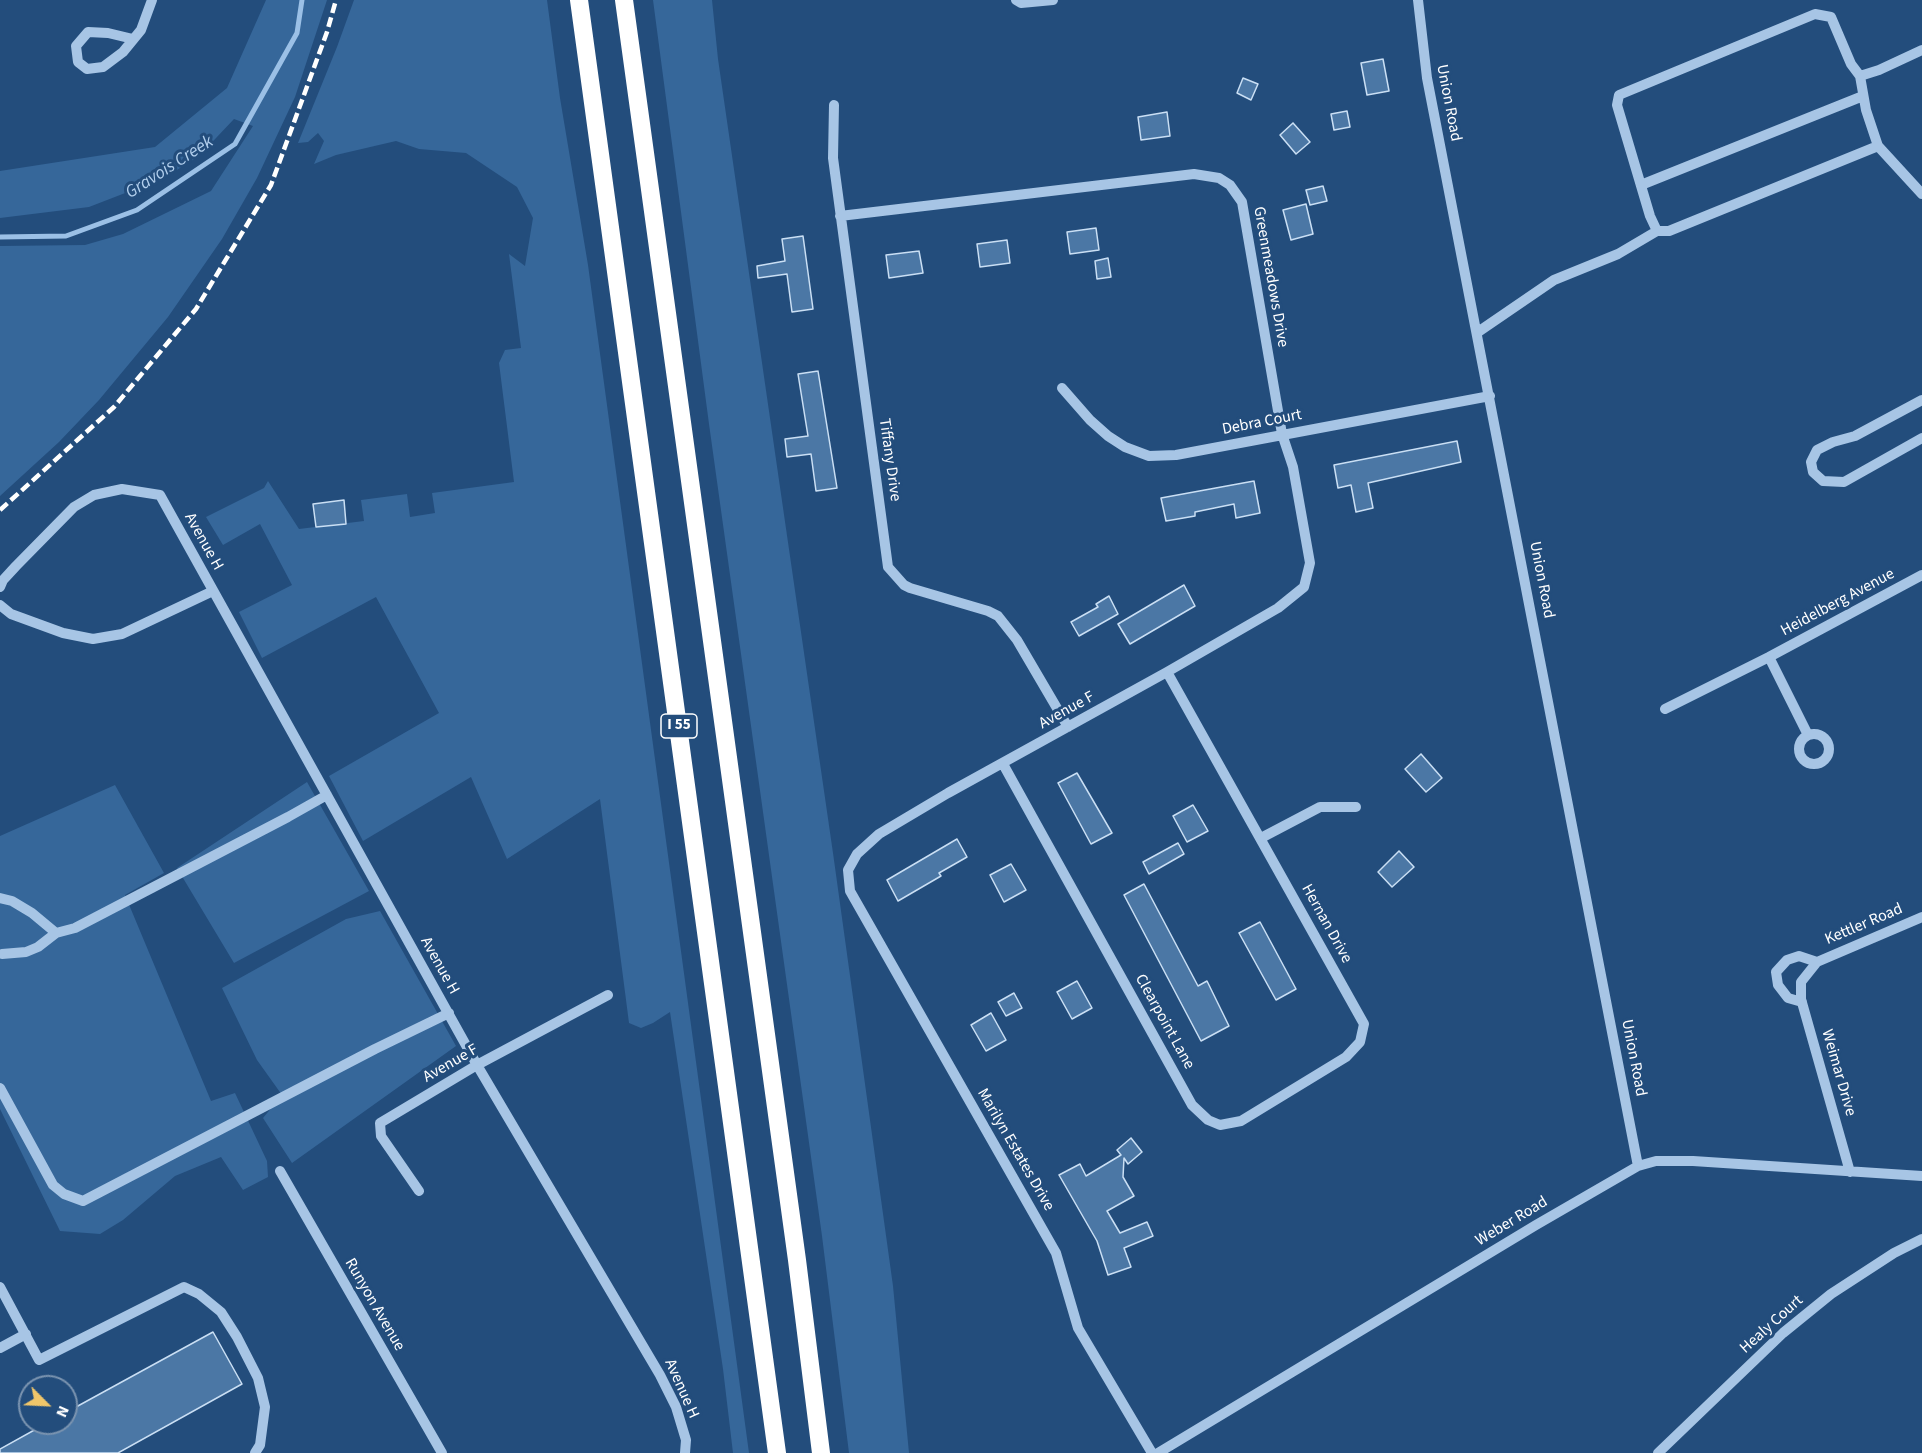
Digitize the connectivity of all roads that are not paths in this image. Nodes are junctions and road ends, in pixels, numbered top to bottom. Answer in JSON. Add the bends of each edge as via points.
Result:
{"nodes":[{"id":1,"x":152,"y":0,"type":"edge"},
{"id":2,"x":579,"y":0,"type":"edge"},
{"id":3,"x":624,"y":0,"type":"edge"},
{"id":4,"x":1016,"y":0,"type":"edge"},
{"id":5,"x":1053,"y":0,"type":"edge"},
{"id":6,"x":1418,"y":0,"type":"edge"},
{"id":7,"x":133,"y":39,"type":"junction"},
{"id":8,"x":1922,"y":50,"type":"edge"},
{"id":9,"x":1860,"y":76,"type":"junction"},
{"id":10,"x":1863,"y":96,"type":"junction"},
{"id":11,"x":834,"y":105,"type":"dead end"},
{"id":12,"x":1878,"y":146,"type":"junction"},
{"id":13,"x":1641,"y":185,"type":"junction"},
{"id":14,"x":1922,"y":194,"type":"edge"},
{"id":15,"x":840,"y":216,"type":"junction"},
{"id":16,"x":1657,"y":231,"type":"junction"},
{"id":17,"x":1478,"y":332,"type":"junction"},
{"id":18,"x":1062,"y":388,"type":"dead end"},
{"id":19,"x":1490,"y":396,"type":"junction"},
{"id":20,"x":1922,"y":400,"type":"edge"},
{"id":21,"x":1282,"y":434,"type":"junction"},
{"id":22,"x":1922,"y":438,"type":"edge"},
{"id":23,"x":1922,"y":575,"type":"edge"},
{"id":24,"x":0,"y":587,"type":"edge"},
{"id":25,"x":1304,"y":587,"type":"joint"},
{"id":26,"x":213,"y":591,"type":"junction"},
{"id":27,"x":0,"y":605,"type":"edge"},
{"id":28,"x":1769,"y":657,"type":"junction"},
{"id":29,"x":1167,"y":672,"type":"junction"},
{"id":30,"x":1665,"y":709,"type":"dead end"},
{"id":31,"x":1068,"y":727,"type":"junction"},
{"id":32,"x":1808,"y":735,"type":"dead end"},
{"id":33,"x":1003,"y":764,"type":"junction"},
{"id":34,"x":327,"y":795,"type":"junction"},
{"id":35,"x":1356,"y":807,"type":"dead end"},
{"id":36,"x":1261,"y":838,"type":"junction"},
{"id":37,"x":849,"y":865,"type":"joint"},
{"id":38,"x":0,"y":898,"type":"edge"},
{"id":39,"x":1922,"y":917,"type":"edge"},
{"id":40,"x":56,"y":933,"type":"junction"},
{"id":41,"x":1,"y":955,"type":"edge"},
{"id":42,"x":1817,"y":962,"type":"junction"},
{"id":43,"x":1801,"y":982,"type":"joint"},
{"id":44,"x":608,"y":995,"type":"dead end"},
{"id":45,"x":1802,"y":1002,"type":"junction"},
{"id":46,"x":448,"y":1013,"type":"junction"},
{"id":47,"x":1364,"y":1024,"type":"joint"},
{"id":48,"x":477,"y":1065,"type":"junction"},
{"id":49,"x":0,"y":1088,"type":"edge"},
{"id":50,"x":1638,"y":1166,"type":"junction"},
{"id":51,"x":280,"y":1171,"type":"dead end"},
{"id":52,"x":1850,"y":1172,"type":"junction"},
{"id":53,"x":1922,"y":1176,"type":"edge"},
{"id":54,"x":419,"y":1191,"type":"dead end"},
{"id":55,"x":1922,"y":1239,"type":"edge"},
{"id":56,"x":0,"y":1287,"type":"edge"},
{"id":57,"x":26,"y":1334,"type":"junction"},
{"id":58,"x":0,"y":1348,"type":"edge"},
{"id":59,"x":255,"y":1453,"type":"edge"},
{"id":60,"x":442,"y":1453,"type":"edge"},
{"id":61,"x":685,"y":1453,"type":"edge"},
{"id":62,"x":777,"y":1453,"type":"edge"},
{"id":63,"x":821,"y":1453,"type":"edge"},
{"id":64,"x":1152,"y":1453,"type":"edge"},
{"id":65,"x":1158,"y":1453,"type":"edge"},
{"id":66,"x":1658,"y":1453,"type":"edge"}],
"edges":[{"from":1,"to":7,"type":"street","via":[[141,30]]},
{"from":2,"to":62,"type":"highway","number":"I 55"},
{"from":3,"to":63,"type":"highway"},
{"from":4,"to":5,"type":"street"},
{"from":6,"to":17,"type":"street","name":"Union Road","via":[[1427,78]]},
{"from":7,"to":7,"type":"street","via":[[88,32],[76,46],[78,62],[87,69],[103,68]]},
{"from":8,"to":9,"type":"street"},
{"from":9,"to":10,"type":"street"},
{"from":9,"to":13,"type":"street","via":[[1831,17],[1815,14],[1619,95],[1617,105]]},
{"from":10,"to":12,"type":"street"},
{"from":10,"to":13,"type":"street"},
{"from":11,"to":15,"type":"street","name":"Tiffany Drive","via":[[833,158]]},
{"from":12,"to":14,"type":"street"},
{"from":12,"to":16,"type":"street","via":[[1669,231]]},
{"from":13,"to":16,"type":"street"},
{"from":15,"to":21,"type":"street","name":"Greenmeadows Drive","via":[[1194,174],[1219,178],[1230,185],[1242,202]]},
{"from":15,"to":31,"type":"street","name":"Tiffany Drive","via":[[888,567],[910,588],[998,616],[1017,640]]},
{"from":16,"to":17,"type":"street","via":[[1618,254],[1554,280]]},
{"from":17,"to":19,"type":"street","name":"Union Road"},
{"from":18,"to":21,"type":"street","name":"Debra Court","via":[[1108,436],[1149,456],[1176,455]]},
{"from":19,"to":21,"type":"street","name":"Debra Court"},
{"from":19,"to":50,"type":"street","name":"Union Road"},
{"from":20,"to":22,"type":"street","via":[[1855,436],[1817,450],[1811,462],[1813,472],[1823,482],[1844,482]]},
{"from":21,"to":25,"type":"street","name":"Greenmeadows Drive","via":[[1293,467],[1310,563]]},
{"from":23,"to":28,"type":"street","name":"Heidelberg Avenue"},
{"from":24,"to":26,"type":"street","name":"Avenue H","via":[[74,507],[94,495],[122,489],[160,495]]},
{"from":25,"to":29,"type":"street","name":"Avenue F","via":[[1278,608]]},
{"from":26,"to":27,"type":"street","via":[[122,634],[93,639],[11,615]]},
{"from":26,"to":34,"type":"street","name":"Avenue H"},
{"from":28,"to":30,"type":"street","name":"Heidelberg Avenue"},
{"from":28,"to":32,"type":"street","name":"Heidelberg Avenue"},
{"from":29,"to":31,"type":"street","name":"Avenue F"},
{"from":29,"to":36,"type":"street","name":"Hernan Drive"},
{"from":31,"to":33,"type":"street","name":"Avenue F"},
{"from":33,"to":37,"type":"street","name":"Avenue F","via":[[879,834]]},
{"from":33,"to":47,"type":"street","name":"Clearpoint Lane","via":[[1192,1105],[1208,1120],[1220,1125],[1241,1121],[1346,1057],[1360,1042]]},
{"from":34,"to":40,"type":"street","via":[[118,907]]},
{"from":34,"to":46,"type":"street","name":"Avenue H"},
{"from":35,"to":36,"type":"street","via":[[1320,807]]},
{"from":36,"to":47,"type":"street","name":"Hernan Drive"},
{"from":37,"to":64,"type":"street","name":"Marilyn Estates Drive","via":[[850,891],[1056,1253],[1078,1328]]},
{"from":38,"to":40,"type":"street","via":[[32,913]]},
{"from":39,"to":42,"type":"street","name":"Kettler Road"},
{"from":40,"to":41,"type":"street","via":[[26,952]]},
{"from":42,"to":43,"type":"street","name":"Kettler Road"},
{"from":42,"to":45,"type":"street","name":"Kettler Road","via":[[1799,956],[1787,960],[1776,972],[1778,985],[1788,998]]},
{"from":43,"to":45,"type":"street","name":"Weimar Drive"},
{"from":44,"to":48,"type":"street","name":"Avenue F"},
{"from":45,"to":52,"type":"street","name":"Weimar Drive"},
{"from":46,"to":48,"type":"street","name":"Avenue H"},
{"from":46,"to":49,"type":"street","via":[[83,1201],[53,1185]]},
{"from":48,"to":54,"type":"street","name":"Avenue F","via":[[380,1123],[381,1136]]},
{"from":48,"to":61,"type":"street","name":"Avenue H","via":[[660,1375],[676,1407],[686,1440]]},
{"from":50,"to":52,"type":"street","name":"Weber Road","via":[[1656,1161],[1693,1161]]},
{"from":50,"to":65,"type":"street","name":"Weber Road"},
{"from":51,"to":60,"type":"street","name":"Runyon Avenue"},
{"from":52,"to":53,"type":"street","name":"Weber Road"},
{"from":55,"to":66,"type":"street","name":"Healy Court","via":[[1831,1294],[1783,1333]]},
{"from":56,"to":57,"type":"street"},
{"from":57,"to":58,"type":"street"},
{"from":57,"to":59,"type":"street","via":[[39,1360],[184,1287],[199,1294],[221,1312],[258,1378],[265,1407],[260,1445]]}]}
